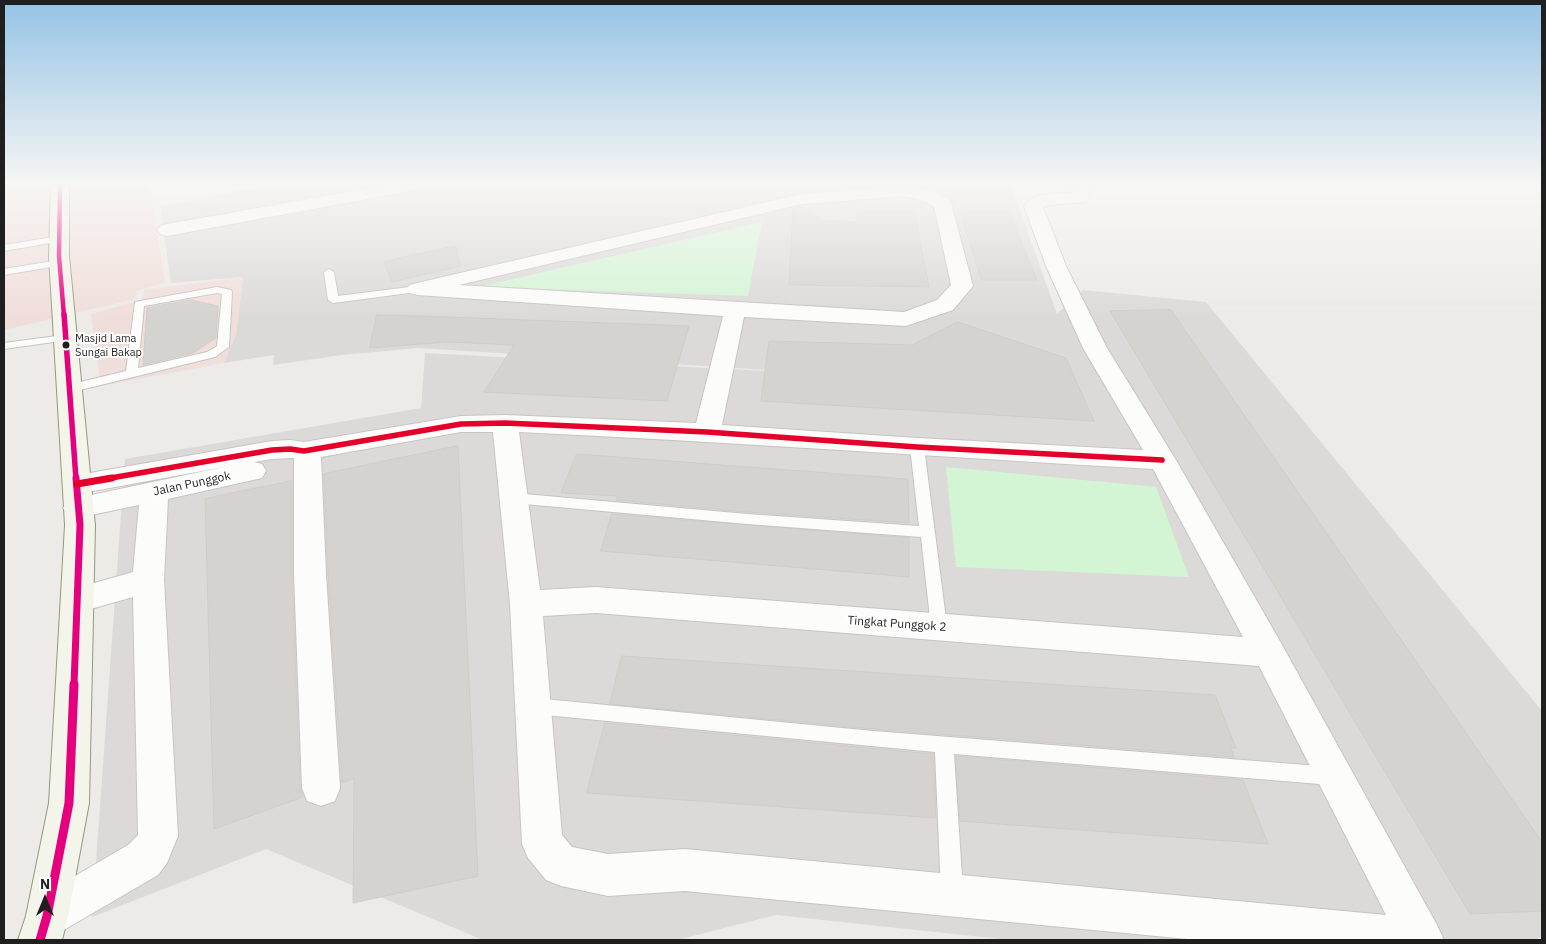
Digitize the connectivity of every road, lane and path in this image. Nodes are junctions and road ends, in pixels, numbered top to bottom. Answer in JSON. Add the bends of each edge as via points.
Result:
{"nodes":[{"id":1,"x":59,"y":229,"type":"edge"},
{"id":2,"x":172,"y":229,"type":"edge"},
{"id":3,"x":671,"y":229,"type":"edge"},
{"id":4,"x":948,"y":229,"type":"edge"},
{"id":5,"x":1041,"y":229,"type":"edge"},
{"id":6,"x":167,"y":230,"type":"dead end"},
{"id":7,"x":4,"y":248,"type":"edge"},
{"id":8,"x":59,"y":251,"type":"junction"},
{"id":9,"x":507,"y":268,"type":"junction"},
{"id":10,"x":4,"y":272,"type":"edge"},
{"id":11,"x":329,"y":272,"type":"dead end"},
{"id":12,"x":417,"y":289,"type":"junction"},
{"id":13,"x":502,"y":294,"type":"junction"},
{"id":14,"x":735,"y":310,"type":"junction"},
{"id":15,"x":64,"y":338,"type":"junction"},
{"id":16,"x":4,"y":346,"type":"edge"},
{"id":17,"x":132,"y":373,"type":"junction"},
{"id":18,"x":68,"y":389,"type":"junction"},
{"id":19,"x":504,"y":423,"type":"junction"},
{"id":20,"x":707,"y":432,"type":"junction"},
{"id":21,"x":917,"y":447,"type":"junction"},
{"id":22,"x":306,"y":451,"type":"junction"},
{"id":23,"x":1162,"y":460,"type":"junction"},
{"id":24,"x":154,"y":492,"type":"junction"},
{"id":25,"x":77,"y":496,"type":"junction"},
{"id":26,"x":513,"y":498,"type":"junction"},
{"id":27,"x":928,"y":532,"type":"junction"},
{"id":28,"x":148,"y":580,"type":"junction"},
{"id":29,"x":77,"y":600,"type":"junction"},
{"id":30,"x":526,"y":604,"type":"junction"},
{"id":31,"x":939,"y":627,"type":"junction"},
{"id":32,"x":1269,"y":653,"type":"junction"},
{"id":33,"x":533,"y":706,"type":"junction"},
{"id":34,"x":944,"y":744,"type":"junction"},
{"id":35,"x":1335,"y":776,"type":"junction"},
{"id":36,"x":321,"y":788,"type":"dead end"},
{"id":37,"x":952,"y":895,"type":"junction"},
{"id":38,"x":44,"y":928,"type":"edge"},
{"id":39,"x":1422,"y":940,"type":"edge"}],
"edges":[{"from":1,"to":8,"type":"main road"},
{"from":2,"to":6,"type":"street"},
{"from":3,"to":9,"type":"street"},
{"from":4,"to":14,"type":"street","via":[[962,286],[945,305],[906,319]]},
{"from":5,"to":23,"type":"street","via":[[1096,348]]},
{"from":7,"to":8,"type":"lane"},
{"from":8,"to":10,"type":"lane"},
{"from":8,"to":15,"type":"main road"},
{"from":9,"to":12,"type":"street"},
{"from":9,"to":13,"type":"street","via":[[498,280]]},
{"from":11,"to":12,"type":"lane","via":[[333,300]]},
{"from":12,"to":13,"type":"street"},
{"from":13,"to":14,"type":"street"},
{"from":14,"to":20,"type":"street"},
{"from":15,"to":16,"type":"lane"},
{"from":15,"to":18,"type":"main road"},
{"from":17,"to":17,"type":"lane","via":[[139,304],[217,290],[226,292],[223,347],[211,355]]},
{"from":17,"to":18,"type":"lane"},
{"from":18,"to":25,"type":"main road"},
{"from":19,"to":20,"type":"street","name":"Jalan Punggok"},
{"from":19,"to":22,"type":"street","name":"Jalan Punggok","via":[[461,424]]},
{"from":19,"to":26,"type":"street"},
{"from":20,"to":21,"type":"street","name":"Jalan Punggok"},
{"from":21,"to":23,"type":"street","name":"Jalan Punggok"},
{"from":21,"to":27,"type":"lane"},
{"from":22,"to":24,"type":"street","name":"Jalan Punggok","via":[[269,468]]},
{"from":22,"to":25,"type":"street","name":"Jalan Punggok","via":[[272,450]]},
{"from":22,"to":36,"type":"street"},
{"from":23,"to":32,"type":"street"},
{"from":24,"to":25,"type":"street","name":"Jalan Punggok"},
{"from":24,"to":28,"type":"street"},
{"from":25,"to":29,"type":"main road","via":[[80,525]]},
{"from":26,"to":27,"type":"lane"},
{"from":26,"to":30,"type":"street"},
{"from":27,"to":31,"type":"lane"},
{"from":28,"to":29,"type":"street"},
{"from":28,"to":38,"type":"street","via":[[158,836],[153,849],[143,860]]},
{"from":29,"to":38,"type":"main road","via":[[69,804]]},
{"from":30,"to":31,"type":"street","name":"Tingkat Punggok 2","via":[[596,600]]},
{"from":30,"to":33,"type":"street"},
{"from":31,"to":32,"type":"street","name":"Tingkat Punggok 2"},
{"from":32,"to":35,"type":"street"},
{"from":33,"to":34,"type":"lane"},
{"from":33,"to":37,"type":"street","via":[[542,844],[561,865],[608,875],[685,870]]},
{"from":34,"to":35,"type":"lane"},
{"from":34,"to":37,"type":"lane"},
{"from":35,"to":39,"type":"street"},
{"from":37,"to":39,"type":"street"}]}
